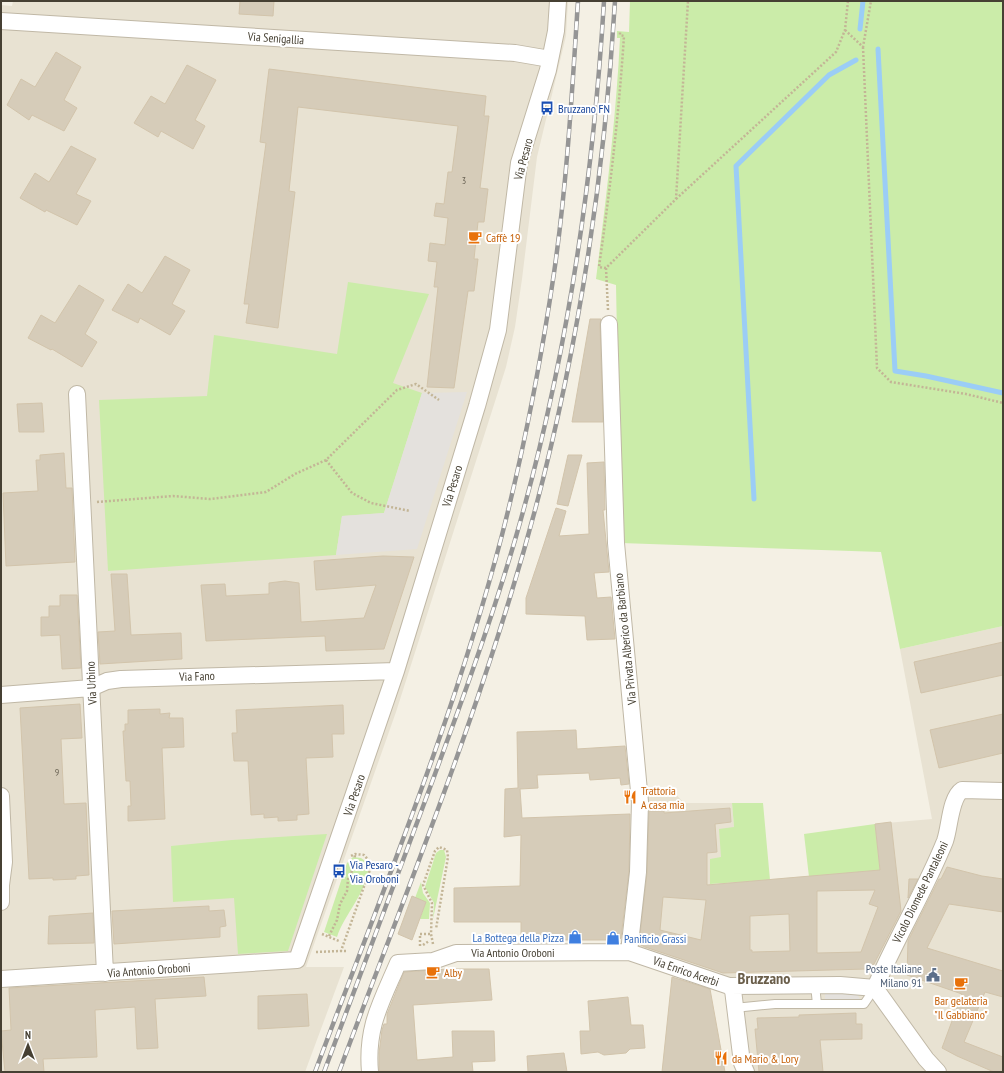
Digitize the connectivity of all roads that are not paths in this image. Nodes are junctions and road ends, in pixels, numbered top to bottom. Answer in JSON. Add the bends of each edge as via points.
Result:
{"nodes":[{"id":1,"x":558,"y":1,"type":"edge"},
{"id":2,"x":1,"y":21,"type":"edge"},
{"id":3,"x":550,"y":59,"type":"junction"},
{"id":4,"x":609,"y":324,"type":"road end"},
{"id":5,"x":77,"y":394,"type":"dead end"},
{"id":6,"x":396,"y":671,"type":"junction"},
{"id":7,"x":91,"y":688,"type":"junction"},
{"id":8,"x":1,"y":694,"type":"edge"},
{"id":9,"x":1003,"y":791,"type":"edge"},
{"id":10,"x":1,"y":796,"type":"edge"},
{"id":11,"x":1,"y":886,"type":"edge"},
{"id":12,"x":1,"y":902,"type":"edge"},
{"id":13,"x":629,"y":952,"type":"junction"},
{"id":14,"x":304,"y":956,"type":"joint"},
{"id":15,"x":105,"y":973,"type":"junction"},
{"id":16,"x":1,"y":979,"type":"edge"},
{"id":17,"x":815,"y":985,"type":"junction"},
{"id":18,"x":729,"y":986,"type":"junction"},
{"id":19,"x":875,"y":988,"type":"junction"},
{"id":20,"x":817,"y":1004,"type":"junction"},
{"id":21,"x":734,"y":1008,"type":"junction"},
{"id":22,"x":370,"y":1072,"type":"edge"},
{"id":23,"x":746,"y":1072,"type":"edge"},
{"id":24,"x":938,"y":1072,"type":"edge"}],
"edges":[{"from":1,"to":3,"type":"street","name":"Via Pesaro","via":[[556,31]]},
{"from":2,"to":3,"type":"street","name":"Via Senigallia","via":[[515,53]]},
{"from":3,"to":6,"type":"street","name":"Via Pesaro","via":[[519,163],[498,330]]},
{"from":4,"to":13,"type":"street","name":"Via Privata Alberico da Barbiano","via":[[616,543],[640,802],[638,872]]},
{"from":5,"to":7,"type":"street","name":"Via Urbino"},
{"from":6,"to":7,"type":"street","name":"Via Fano","via":[[122,679],[107,681]]},
{"from":6,"to":14,"type":"street","name":"Via Pesaro","via":[[315,931]]},
{"from":7,"to":8,"type":"street","name":"Via Fano"},
{"from":7,"to":15,"type":"street","name":"Via Urbino"},
{"from":9,"to":19,"type":"street","name":"Vicolo Diomede Pantaleoni","via":[[962,790],[955,797],[950,825],[941,852]]},
{"from":10,"to":11,"type":"street","via":[[4,862]]},
{"from":11,"to":12,"type":"street"},
{"from":13,"to":18,"type":"street","name":"Via Enrico Acerbi"},
{"from":13,"to":22,"type":"street","name":"Via Antonio Oroboni","via":[[456,953],[433,961],[398,963],[374,1017],[368,1051]]},
{"from":14,"to":15,"type":"street","name":"Via Antonio Oroboni"},
{"from":15,"to":16,"type":"street","name":"Via Antonio Oroboni"},
{"from":17,"to":18,"type":"street","name":"Via Enrico Acerbi"},
{"from":17,"to":19,"type":"street","name":"Via Enrico Acerbi","via":[[858,985]]},
{"from":17,"to":20,"type":"lane"},
{"from":18,"to":21,"type":"street","via":[[732,990]]},
{"from":19,"to":20,"type":"lane","via":[[864,1004]]},
{"from":19,"to":24,"type":"street"},
{"from":20,"to":21,"type":"lane","via":[[775,1004]]},
{"from":21,"to":23,"type":"street","via":[[742,1063]]}]}
